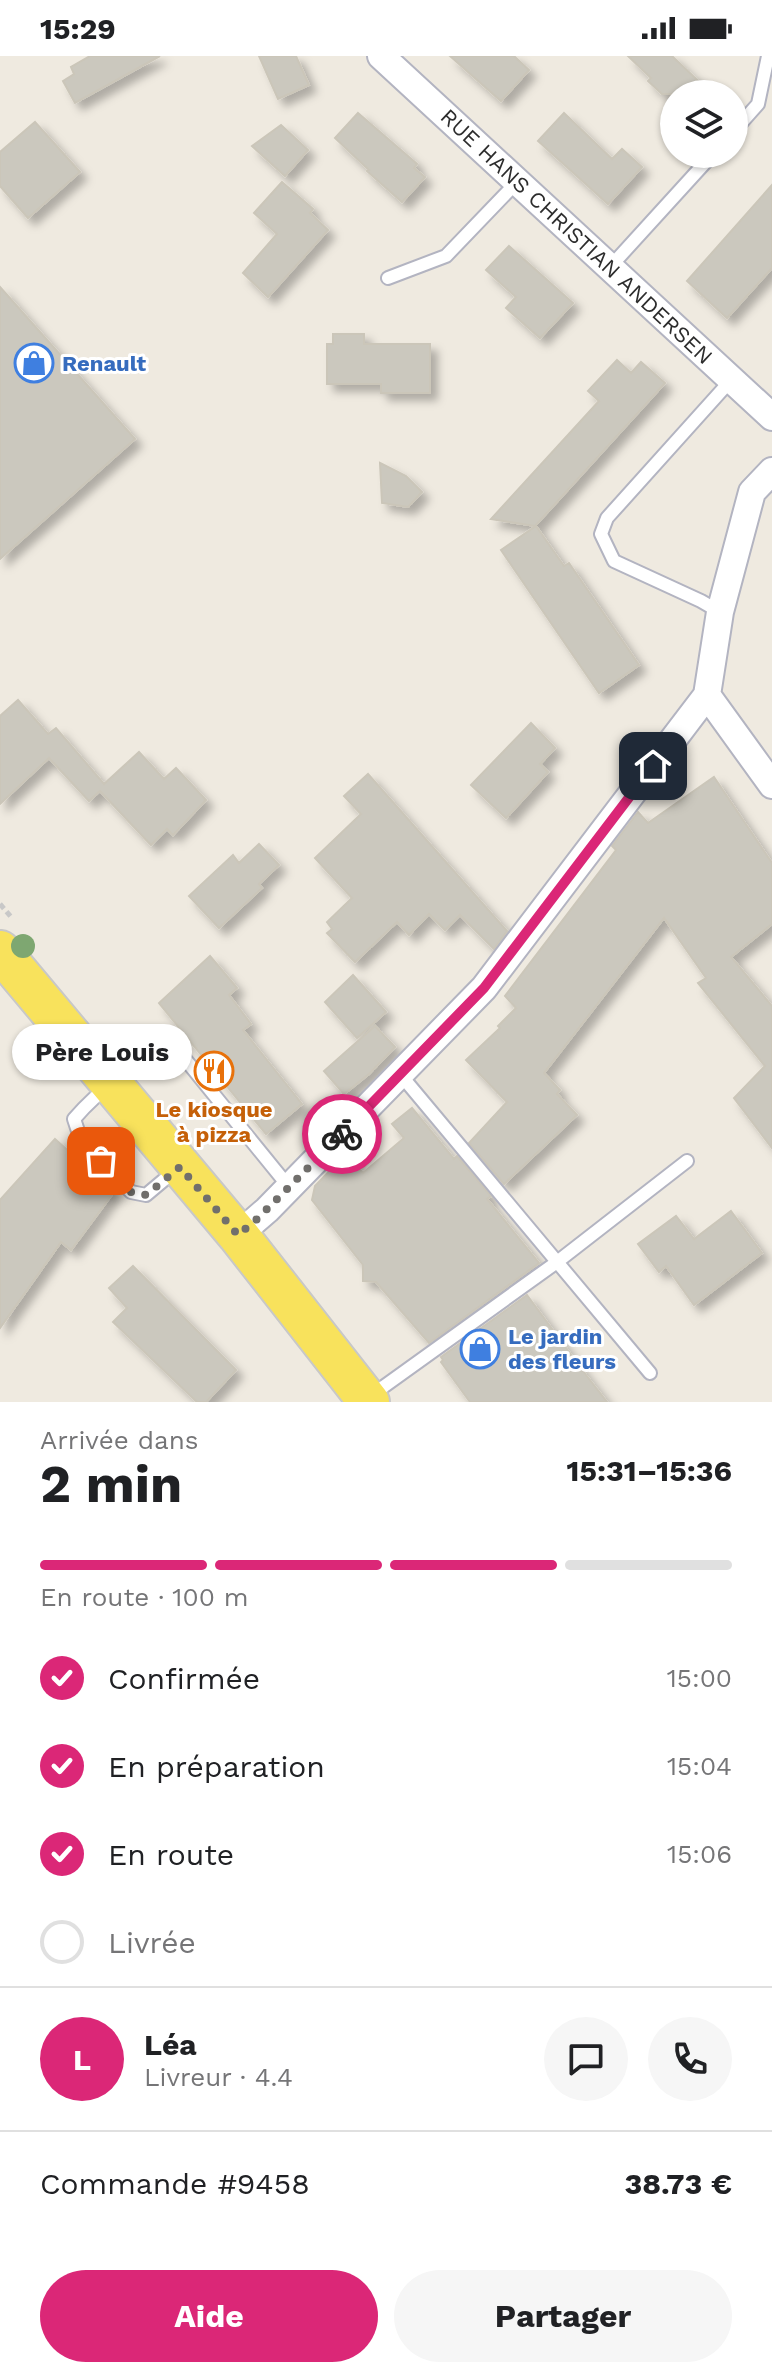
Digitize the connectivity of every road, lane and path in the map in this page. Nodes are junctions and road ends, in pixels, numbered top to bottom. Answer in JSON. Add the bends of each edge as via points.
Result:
{"nodes":[{"id":1,"x":381,"y":56,"type":"edge"},
{"id":2,"x":768,"y":56,"type":"edge"},
{"id":3,"x":748,"y":115,"type":"edge"},
{"id":4,"x":700,"y":168,"type":"edge"},
{"id":5,"x":517,"y":182,"type":"junction"},
{"id":6,"x":611,"y":266,"type":"junction"},
{"id":7,"x":388,"y":278,"type":"dead end"},
{"id":8,"x":732,"y":379,"type":"junction"},
{"id":9,"x":772,"y":417,"type":"edge"},
{"id":10,"x":772,"y":471,"type":"edge"},
{"id":11,"x":720,"y":612,"type":"junction"},
{"id":12,"x":707,"y":695,"type":"junction"},
{"id":13,"x":772,"y":785,"type":"edge"},
{"id":14,"x":0,"y":951,"type":"edge"},
{"id":15,"x":400,"y":1074,"type":"junction"},
{"id":16,"x":111,"y":1082,"type":"junction"},
{"id":17,"x":687,"y":1161,"type":"dead end"},
{"id":18,"x":180,"y":1167,"type":"junction"},
{"id":19,"x":289,"y":1187,"type":"junction"},
{"id":20,"x":238,"y":1235,"type":"junction"},
{"id":21,"x":557,"y":1262,"type":"junction"},
{"id":22,"x":650,"y":1373,"type":"dead end"},
{"id":23,"x":368,"y":1400,"type":"edge"}],
"edges":[{"from":1,"to":5,"type":"street","name":"RUE HANS CHRISTIAN ANDERSEN"},
{"from":2,"to":3,"type":"lane","via":[[758,104]]},
{"from":4,"to":6,"type":"lane"},
{"from":5,"to":6,"type":"street","name":"RUE HANS CHRISTIAN ANDERSEN"},
{"from":5,"to":7,"type":"lane","via":[[446,256]]},
{"from":6,"to":8,"type":"street","name":"RUE HANS CHRISTIAN ANDERSEN"},
{"from":8,"to":9,"type":"street","name":"RUE HANS CHRISTIAN ANDERSEN"},
{"from":8,"to":11,"type":"lane","via":[[607,518],[601,534],[614,561]]},
{"from":10,"to":11,"type":"street","via":[[752,492]]},
{"from":11,"to":12,"type":"street"},
{"from":12,"to":13,"type":"street"},
{"from":12,"to":15,"type":"street","via":[[484,988]]},
{"from":14,"to":16,"type":"main road"},
{"from":15,"to":19,"type":"street"},
{"from":15,"to":21,"type":"lane"},
{"from":16,"to":18,"type":"main road"},
{"from":16,"to":18,"type":"lane","via":[[74,1119],[79,1134],[131,1192],[146,1195]]},
{"from":16,"to":19,"type":"lane","via":[[172,1043]]},
{"from":17,"to":21,"type":"lane"},
{"from":18,"to":20,"type":"main road"},
{"from":19,"to":20,"type":"street"},
{"from":20,"to":23,"type":"main road"},
{"from":21,"to":22,"type":"lane"},
{"from":21,"to":23,"type":"lane"}]}
